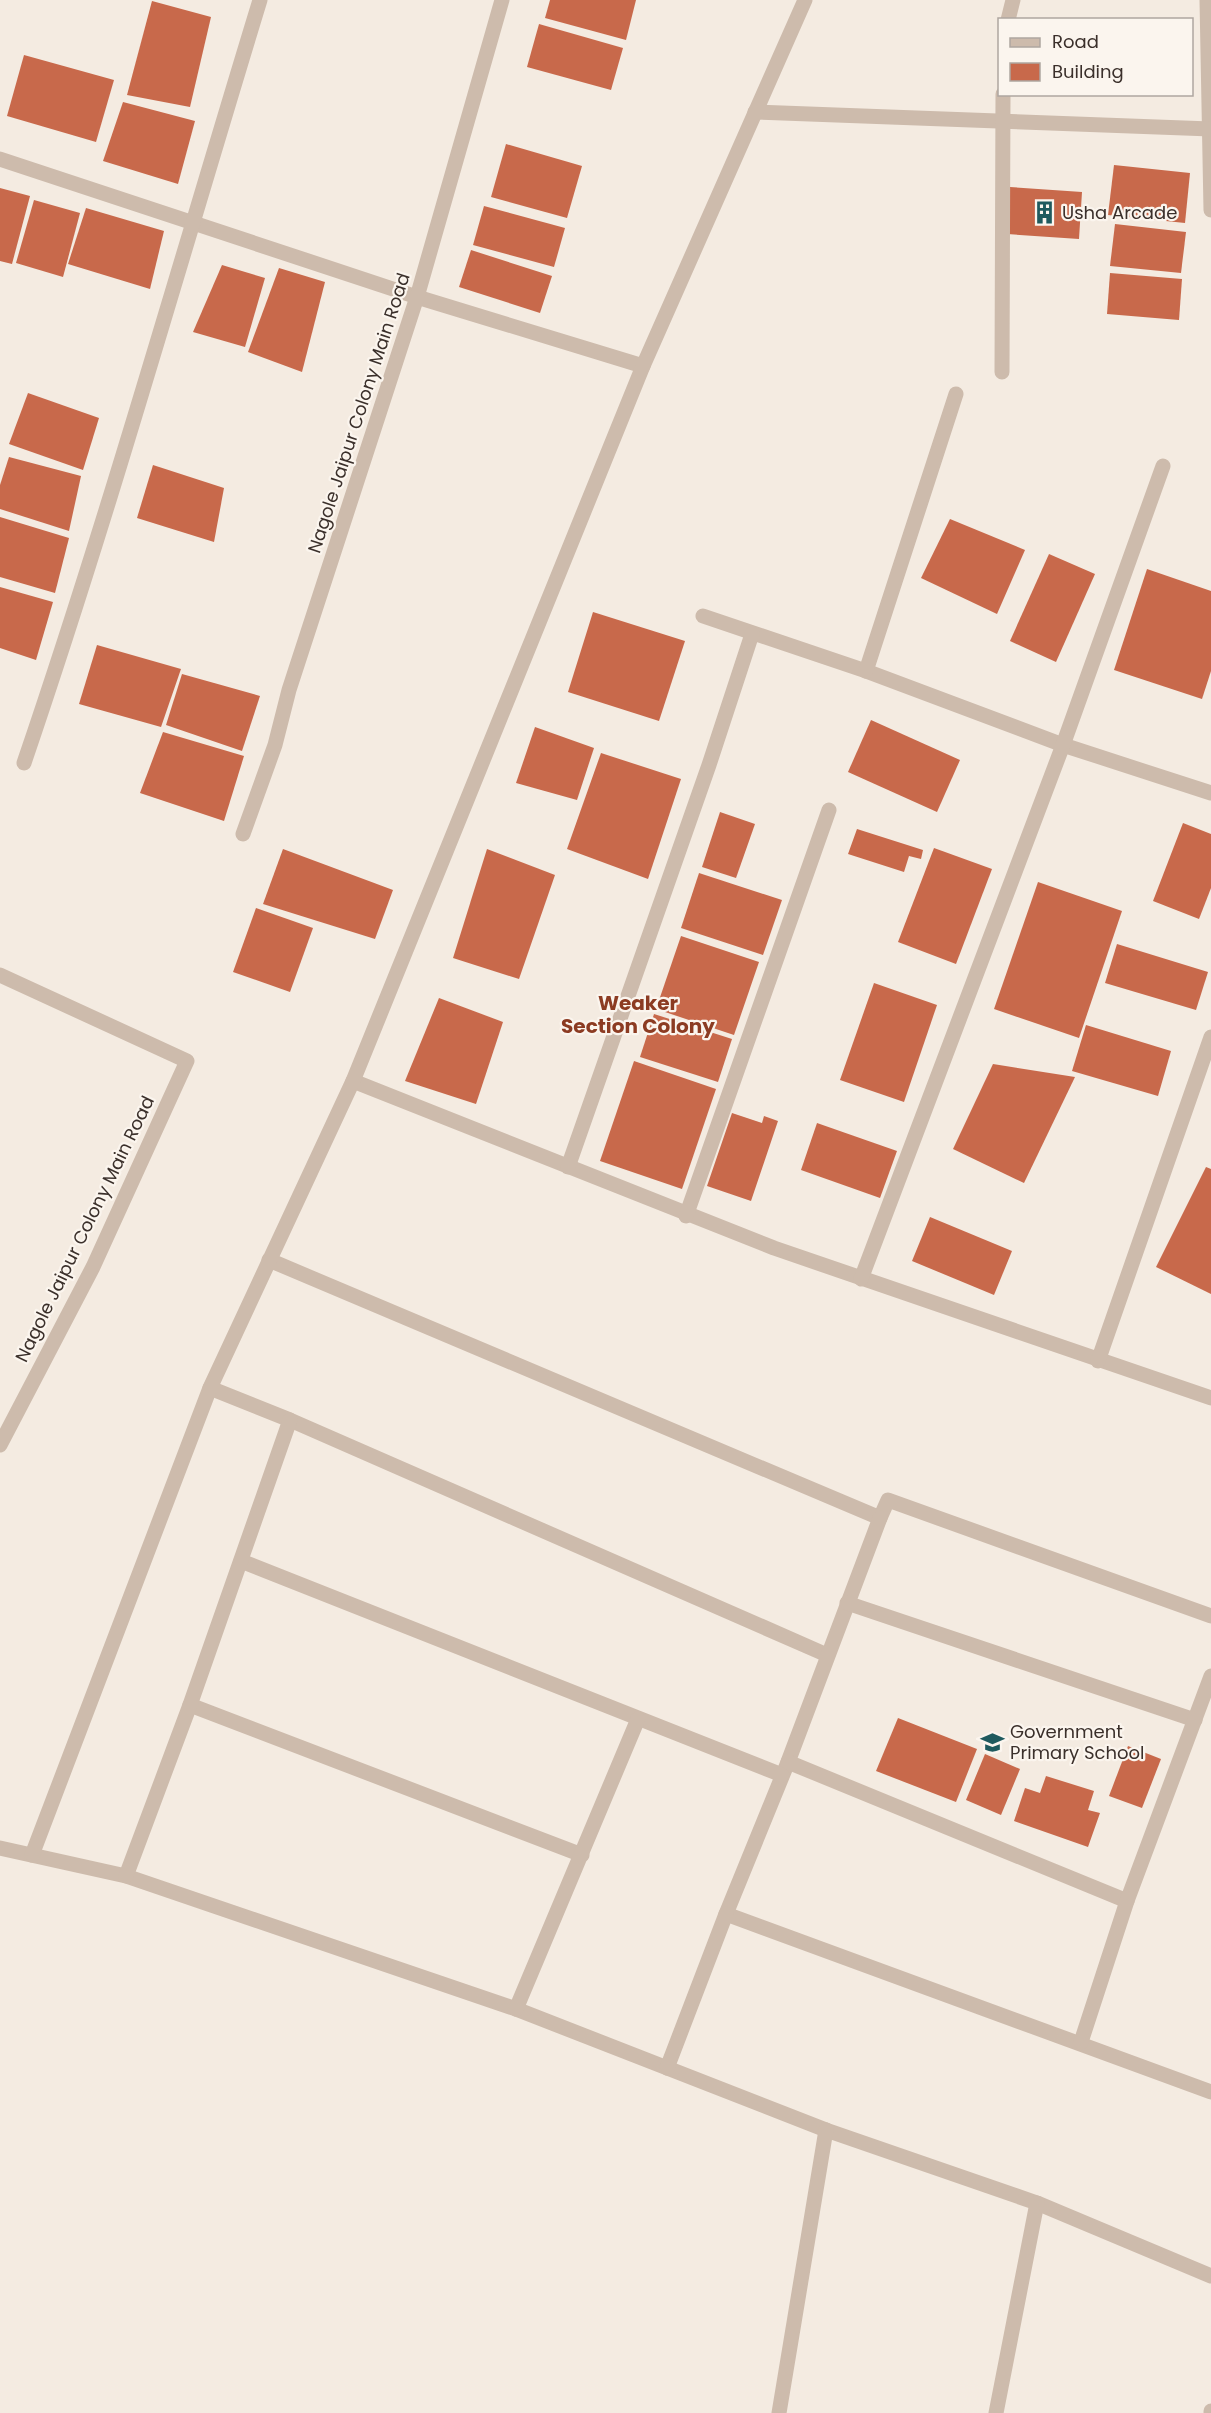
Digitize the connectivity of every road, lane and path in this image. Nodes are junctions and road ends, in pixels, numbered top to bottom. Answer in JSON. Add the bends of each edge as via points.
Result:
{"nodes":[{"id":1,"x":261,"y":0,"type":"edge"},
{"id":2,"x":502,"y":0,"type":"edge"},
{"id":3,"x":805,"y":0,"type":"edge"},
{"id":4,"x":1013,"y":0,"type":"edge"},
{"id":5,"x":1207,"y":0,"type":"edge"},
{"id":6,"x":1008,"y":18,"type":"edge"},
{"id":7,"x":1003,"y":96,"type":"edge"},
{"id":8,"x":755,"y":112,"type":"junction"},
{"id":9,"x":1001,"y":121,"type":"junction"},
{"id":10,"x":1210,"y":129,"type":"edge"},
{"id":11,"x":0,"y":159,"type":"edge"},
{"id":12,"x":1211,"y":210,"type":"edge"},
{"id":13,"x":192,"y":224,"type":"junction"},
{"id":14,"x":417,"y":297,"type":"junction"},
{"id":15,"x":643,"y":366,"type":"junction"},
{"id":16,"x":1002,"y":372,"type":"dead end"},
{"id":17,"x":956,"y":394,"type":"dead end"},
{"id":18,"x":1163,"y":466,"type":"dead end"},
{"id":19,"x":703,"y":616,"type":"dead end"},
{"id":20,"x":752,"y":634,"type":"junction"},
{"id":21,"x":866,"y":671,"type":"junction"},
{"id":22,"x":1063,"y":745,"type":"junction"},
{"id":23,"x":24,"y":763,"type":"dead end"},
{"id":24,"x":1211,"y":793,"type":"edge"},
{"id":25,"x":829,"y":810,"type":"dead end"},
{"id":26,"x":243,"y":834,"type":"dead end"},
{"id":27,"x":0,"y":975,"type":"edge"},
{"id":28,"x":1211,"y":1037,"type":"edge"},
{"id":29,"x":353,"y":1081,"type":"junction"},
{"id":30,"x":568,"y":1167,"type":"junction"},
{"id":31,"x":686,"y":1216,"type":"junction"},
{"id":32,"x":268,"y":1260,"type":"junction"},
{"id":33,"x":861,"y":1279,"type":"junction"},
{"id":34,"x":1098,"y":1361,"type":"junction"},
{"id":35,"x":210,"y":1388,"type":"junction"},
{"id":36,"x":1211,"y":1398,"type":"edge"},
{"id":37,"x":290,"y":1420,"type":"junction"},
{"id":38,"x":0,"y":1445,"type":"edge"},
{"id":39,"x":880,"y":1518,"type":"junction"},
{"id":40,"x":242,"y":1561,"type":"junction"},
{"id":41,"x":847,"y":1603,"type":"junction"},
{"id":42,"x":1211,"y":1616,"type":"edge"},
{"id":43,"x":827,"y":1655,"type":"junction"},
{"id":44,"x":1211,"y":1676,"type":"edge"},
{"id":45,"x":190,"y":1706,"type":"junction"},
{"id":46,"x":638,"y":1719,"type":"junction"},
{"id":47,"x":1195,"y":1720,"type":"junction"},
{"id":48,"x":785,"y":1769,"type":"junction"},
{"id":49,"x":0,"y":1848,"type":"edge"},
{"id":50,"x":32,"y":1855,"type":"junction"},
{"id":51,"x":582,"y":1855,"type":"junction"},
{"id":52,"x":126,"y":1876,"type":"junction"},
{"id":53,"x":1127,"y":1901,"type":"junction"},
{"id":54,"x":726,"y":1914,"type":"junction"},
{"id":55,"x":516,"y":2009,"type":"junction"},
{"id":56,"x":1082,"y":2042,"type":"junction"},
{"id":57,"x":667,"y":2068,"type":"junction"},
{"id":58,"x":1211,"y":2092,"type":"edge"},
{"id":59,"x":826,"y":2130,"type":"junction"},
{"id":60,"x":1037,"y":2203,"type":"junction"},
{"id":61,"x":1211,"y":2276,"type":"edge"},
{"id":62,"x":779,"y":2413,"type":"edge"},
{"id":63,"x":996,"y":2413,"type":"edge"}],
"edges":[{"from":1,"to":13,"type":"street"},
{"from":2,"to":14,"type":"street","name":"Nagole Jaipur Colony Main Road"},
{"from":3,"to":8,"type":"street"},
{"from":4,"to":6,"type":"street"},
{"from":5,"to":10,"type":"street"},
{"from":7,"to":9,"type":"street"},
{"from":8,"to":9,"type":"street"},
{"from":8,"to":15,"type":"street"},
{"from":9,"to":10,"type":"street"},
{"from":9,"to":16,"type":"street"},
{"from":10,"to":12,"type":"street"},
{"from":11,"to":13,"type":"street"},
{"from":13,"to":14,"type":"street"},
{"from":13,"to":23,"type":"street","via":[[147,383]]},
{"from":14,"to":15,"type":"street"},
{"from":14,"to":26,"type":"street","name":"Nagole Jaipur Colony Main Road","via":[[289,690],[275,745]]},
{"from":15,"to":29,"type":"street"},
{"from":17,"to":21,"type":"street"},
{"from":18,"to":22,"type":"street"},
{"from":19,"to":20,"type":"street"},
{"from":20,"to":21,"type":"street"},
{"from":20,"to":30,"type":"street"},
{"from":21,"to":22,"type":"street"},
{"from":22,"to":24,"type":"street"},
{"from":22,"to":33,"type":"street"},
{"from":25,"to":31,"type":"street"},
{"from":27,"to":38,"type":"street","name":"Nagole Jaipur Colony Main Road","via":[[187,1062],[93,1267]]},
{"from":28,"to":34,"type":"street"},
{"from":29,"to":30,"type":"street"},
{"from":29,"to":32,"type":"street"},
{"from":30,"to":31,"type":"street"},
{"from":31,"to":33,"type":"street"},
{"from":32,"to":35,"type":"street"},
{"from":32,"to":39,"type":"street"},
{"from":33,"to":34,"type":"street"},
{"from":34,"to":36,"type":"street"},
{"from":35,"to":37,"type":"street"},
{"from":35,"to":50,"type":"street"},
{"from":37,"to":40,"type":"street"},
{"from":37,"to":43,"type":"street"},
{"from":39,"to":41,"type":"street"},
{"from":39,"to":42,"type":"street","via":[[888,1500]]},
{"from":40,"to":45,"type":"street"},
{"from":40,"to":46,"type":"street"},
{"from":41,"to":43,"type":"street"},
{"from":41,"to":47,"type":"street"},
{"from":43,"to":48,"type":"street"},
{"from":44,"to":47,"type":"street"},
{"from":45,"to":51,"type":"street"},
{"from":45,"to":52,"type":"street"},
{"from":46,"to":48,"type":"street"},
{"from":46,"to":51,"type":"street"},
{"from":47,"to":53,"type":"street"},
{"from":48,"to":53,"type":"street"},
{"from":48,"to":54,"type":"street"},
{"from":49,"to":50,"type":"street"},
{"from":50,"to":52,"type":"street"},
{"from":51,"to":55,"type":"street"},
{"from":52,"to":55,"type":"street"},
{"from":53,"to":56,"type":"street"},
{"from":54,"to":56,"type":"street"},
{"from":54,"to":57,"type":"street"},
{"from":55,"to":57,"type":"street"},
{"from":56,"to":58,"type":"street"},
{"from":57,"to":59,"type":"street"},
{"from":59,"to":60,"type":"street"},
{"from":59,"to":62,"type":"street"},
{"from":60,"to":61,"type":"street"},
{"from":60,"to":63,"type":"street"}]}
